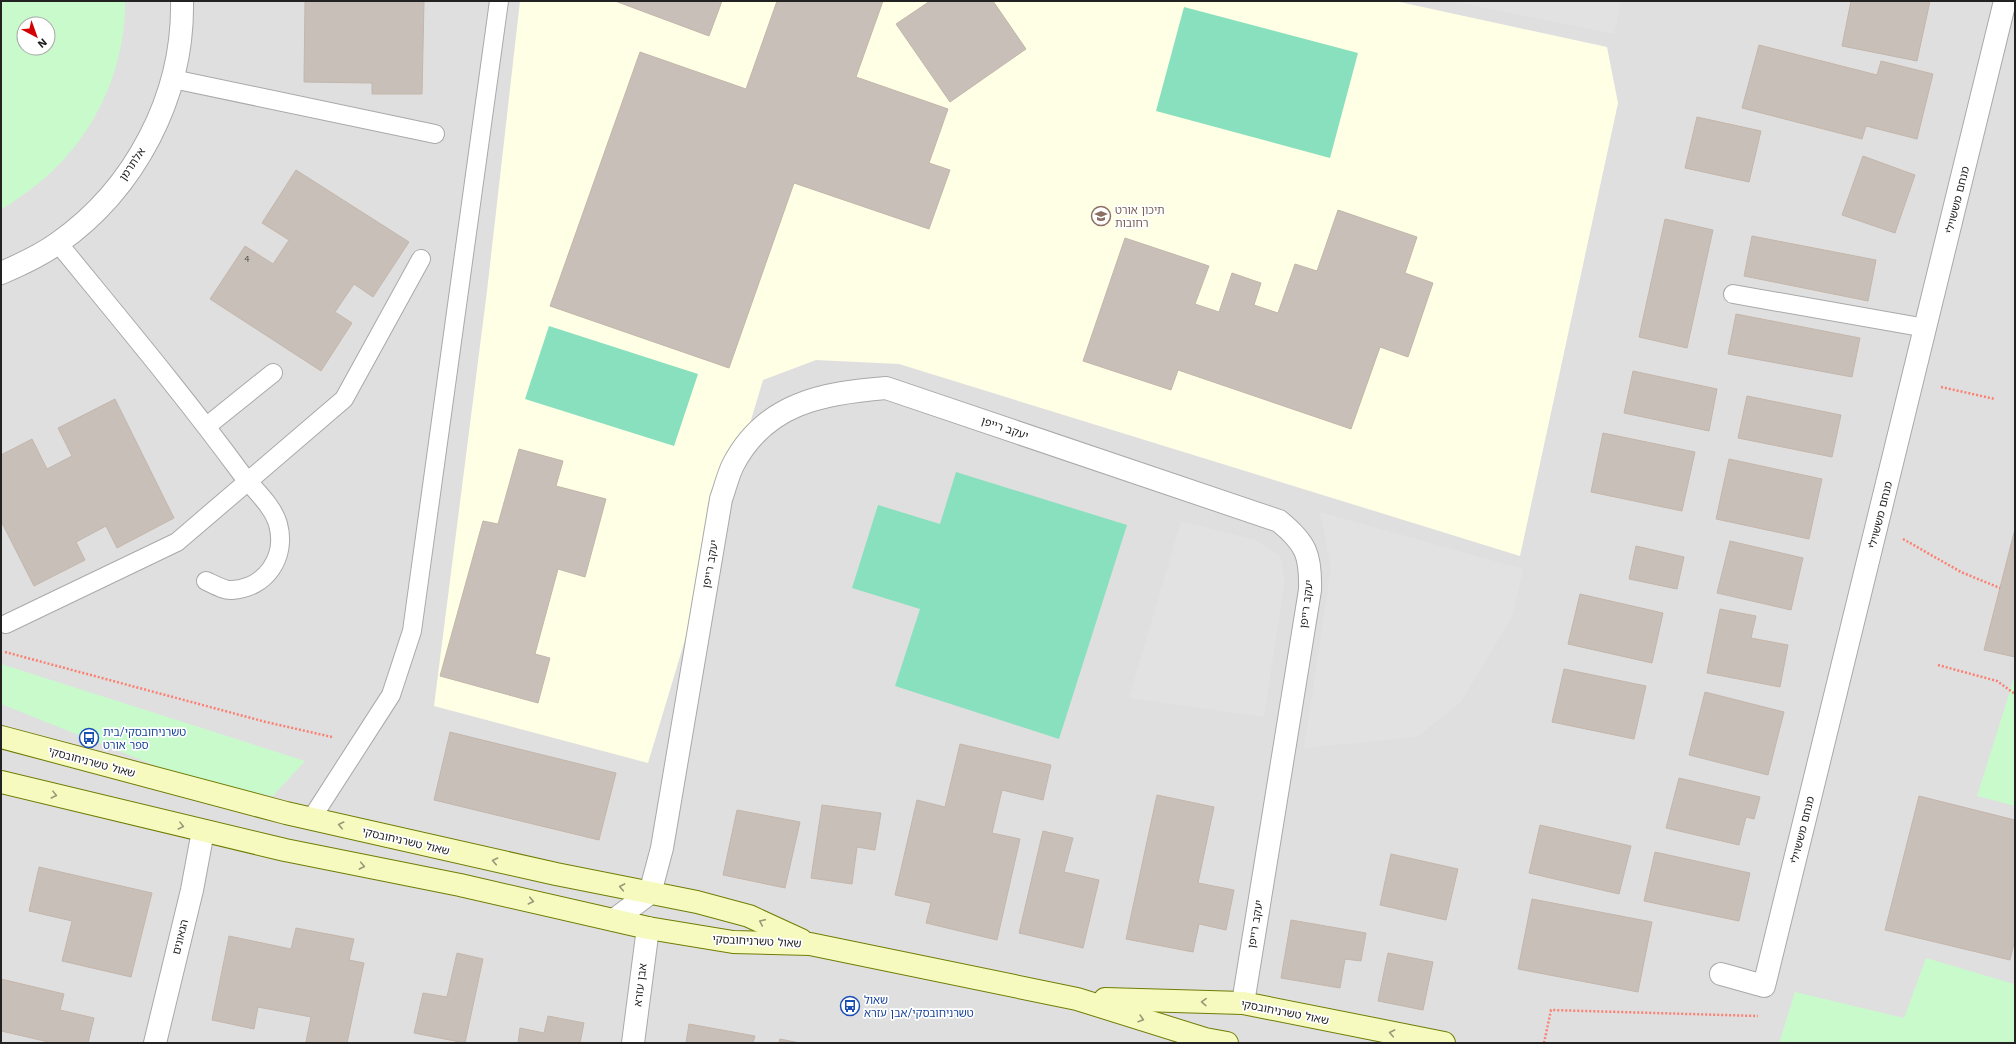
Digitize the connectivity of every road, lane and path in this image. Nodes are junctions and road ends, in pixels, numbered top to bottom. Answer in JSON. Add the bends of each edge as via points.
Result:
{"nodes":[{"id":1,"x":182,"y":1,"type":"edge"},
{"id":2,"x":499,"y":1,"type":"edge"},
{"id":3,"x":2005,"y":1,"type":"edge"},
{"id":4,"x":173,"y":79,"type":"junction"},
{"id":5,"x":435,"y":134,"type":"dead end"},
{"id":6,"x":58,"y":243,"type":"junction"},
{"id":7,"x":421,"y":259,"type":"dead end"},
{"id":8,"x":1,"y":273,"type":"edge"},
{"id":9,"x":1733,"y":294,"type":"dead end"},
{"id":10,"x":1926,"y":328,"type":"junction"},
{"id":11,"x":272,"y":373,"type":"dead end"},
{"id":12,"x":1913,"y":382,"type":"junction"},
{"id":13,"x":1995,"y":399,"type":"dead end"},
{"id":14,"x":207,"y":426,"type":"junction"},
{"id":15,"x":248,"y":482,"type":"junction"},
{"id":16,"x":1878,"y":526,"type":"junction"},
{"id":17,"x":206,"y":581,"type":"dead end"},
{"id":18,"x":2000,"y":588,"type":"dead end"},
{"id":19,"x":6,"y":624,"type":"dead end"},
{"id":20,"x":1,"y":651,"type":"edge"},
{"id":21,"x":1938,"y":665,"type":"dead end"},
{"id":22,"x":2015,"y":694,"type":"edge"},
{"id":23,"x":1,"y":737,"type":"edge"},
{"id":24,"x":334,"y":737,"type":"dead end"},
{"id":25,"x":1,"y":782,"type":"edge"},
{"id":26,"x":315,"y":813,"type":"dead end"},
{"id":27,"x":203,"y":831,"type":"junction"},
{"id":28,"x":650,"y":893,"type":"junction"},
{"id":29,"x":614,"y":920,"type":"junction"},
{"id":30,"x":648,"y":928,"type":"junction"},
{"id":31,"x":810,"y":944,"type":"junction"},
{"id":32,"x":1721,"y":974,"type":"dead end"},
{"id":33,"x":1764,"y":986,"type":"junction"},
{"id":34,"x":1077,"y":999,"type":"junction"},
{"id":35,"x":1243,"y":1003,"type":"junction"},
{"id":36,"x":155,"y":1043,"type":"edge"},
{"id":37,"x":633,"y":1043,"type":"edge"},
{"id":38,"x":1227,"y":1043,"type":"edge"},
{"id":39,"x":1444,"y":1043,"type":"edge"},
{"id":40,"x":1544,"y":1043,"type":"edge"}],
"edges":[{"from":1,"to":4,"type":"street","name":"אלתרמן","via":[[183,23]]},
{"from":2,"to":26,"type":"lane","via":[[412,631],[391,695]]},
{"from":3,"to":10,"type":"street","name":"מנחם מששוילי"},
{"from":4,"to":5,"type":"lane"},
{"from":4,"to":6,"type":"street","name":"אלתרמן","via":[[156,127],[130,171],[97,210]]},
{"from":6,"to":8,"type":"street","name":"אלתרמן"},
{"from":6,"to":14,"type":"lane"},
{"from":7,"to":15,"type":"lane","via":[[344,399]]},
{"from":9,"to":10,"type":"lane"},
{"from":10,"to":12,"type":"street","name":"מנחם מששוילי"},
{"from":11,"to":14,"type":"lane"},
{"from":12,"to":13,"type":"path"},
{"from":12,"to":16,"type":"street","name":"מנחם מששוילי"},
{"from":14,"to":15,"type":"lane"},
{"from":15,"to":17,"type":"lane","via":[[269,507],[278,524],[278,560],[268,575],[251,585],[231,591]]},
{"from":15,"to":19,"type":"lane","via":[[177,542]]},
{"from":16,"to":18,"type":"path","via":[[1961,572]]},
{"from":16,"to":33,"type":"street","name":"מנחם מששוילי"},
{"from":20,"to":24,"type":"path","via":[[266,722]]},
{"from":21,"to":22,"type":"path","via":[[1997,681]]},
{"from":28,"to":23,"type":"street","name":"שאול טשרניחובסקי","one_way":true,"via":[[286,813]]},
{"from":25,"to":27,"type":"street","name":"שאול טשרניחובסקי","one_way":true},
{"from":27,"to":29,"type":"street","name":"שאול טשרניחובסקי","one_way":true},
{"from":27,"to":36,"type":"street","name":"הגאונים","via":[[192,890]]},
{"from":28,"to":29,"type":"street"},
{"from":31,"to":28,"type":"street","name":"שאול טשרניחובסקי","one_way":true,"via":[[749,916]]},
{"from":28,"to":35,"type":"street","name":"יעקב רייפן","via":[[663,840],[721,499],[733,466],[747,442],[765,423],[792,406],[847,391],[886,388],[1279,521],[1304,547],[1310,568],[1310,590]]},
{"from":29,"to":30,"type":"street","name":"שאול טשרניחובסקי"},
{"from":30,"to":31,"type":"street","name":"שאול טשרניחובסקי","via":[[733,942]]},
{"from":30,"to":37,"type":"street","name":"אבן עזרא"},
{"from":31,"to":34,"type":"street","name":"שאול טשרניחובסקי"},
{"from":32,"to":33,"type":"street"},
{"from":33,"to":40,"type":"path","via":[[1758,1017],[1551,1010]]},
{"from":35,"to":34,"type":"street","name":"שאול טשרניחובסקי","one_way":true},
{"from":34,"to":38,"type":"street","name":"שאול טשרניחובסקי","one_way":true,"via":[[1205,1039]]},
{"from":39,"to":35,"type":"street","name":"שאול טשרניחובסקי","one_way":true}]}
